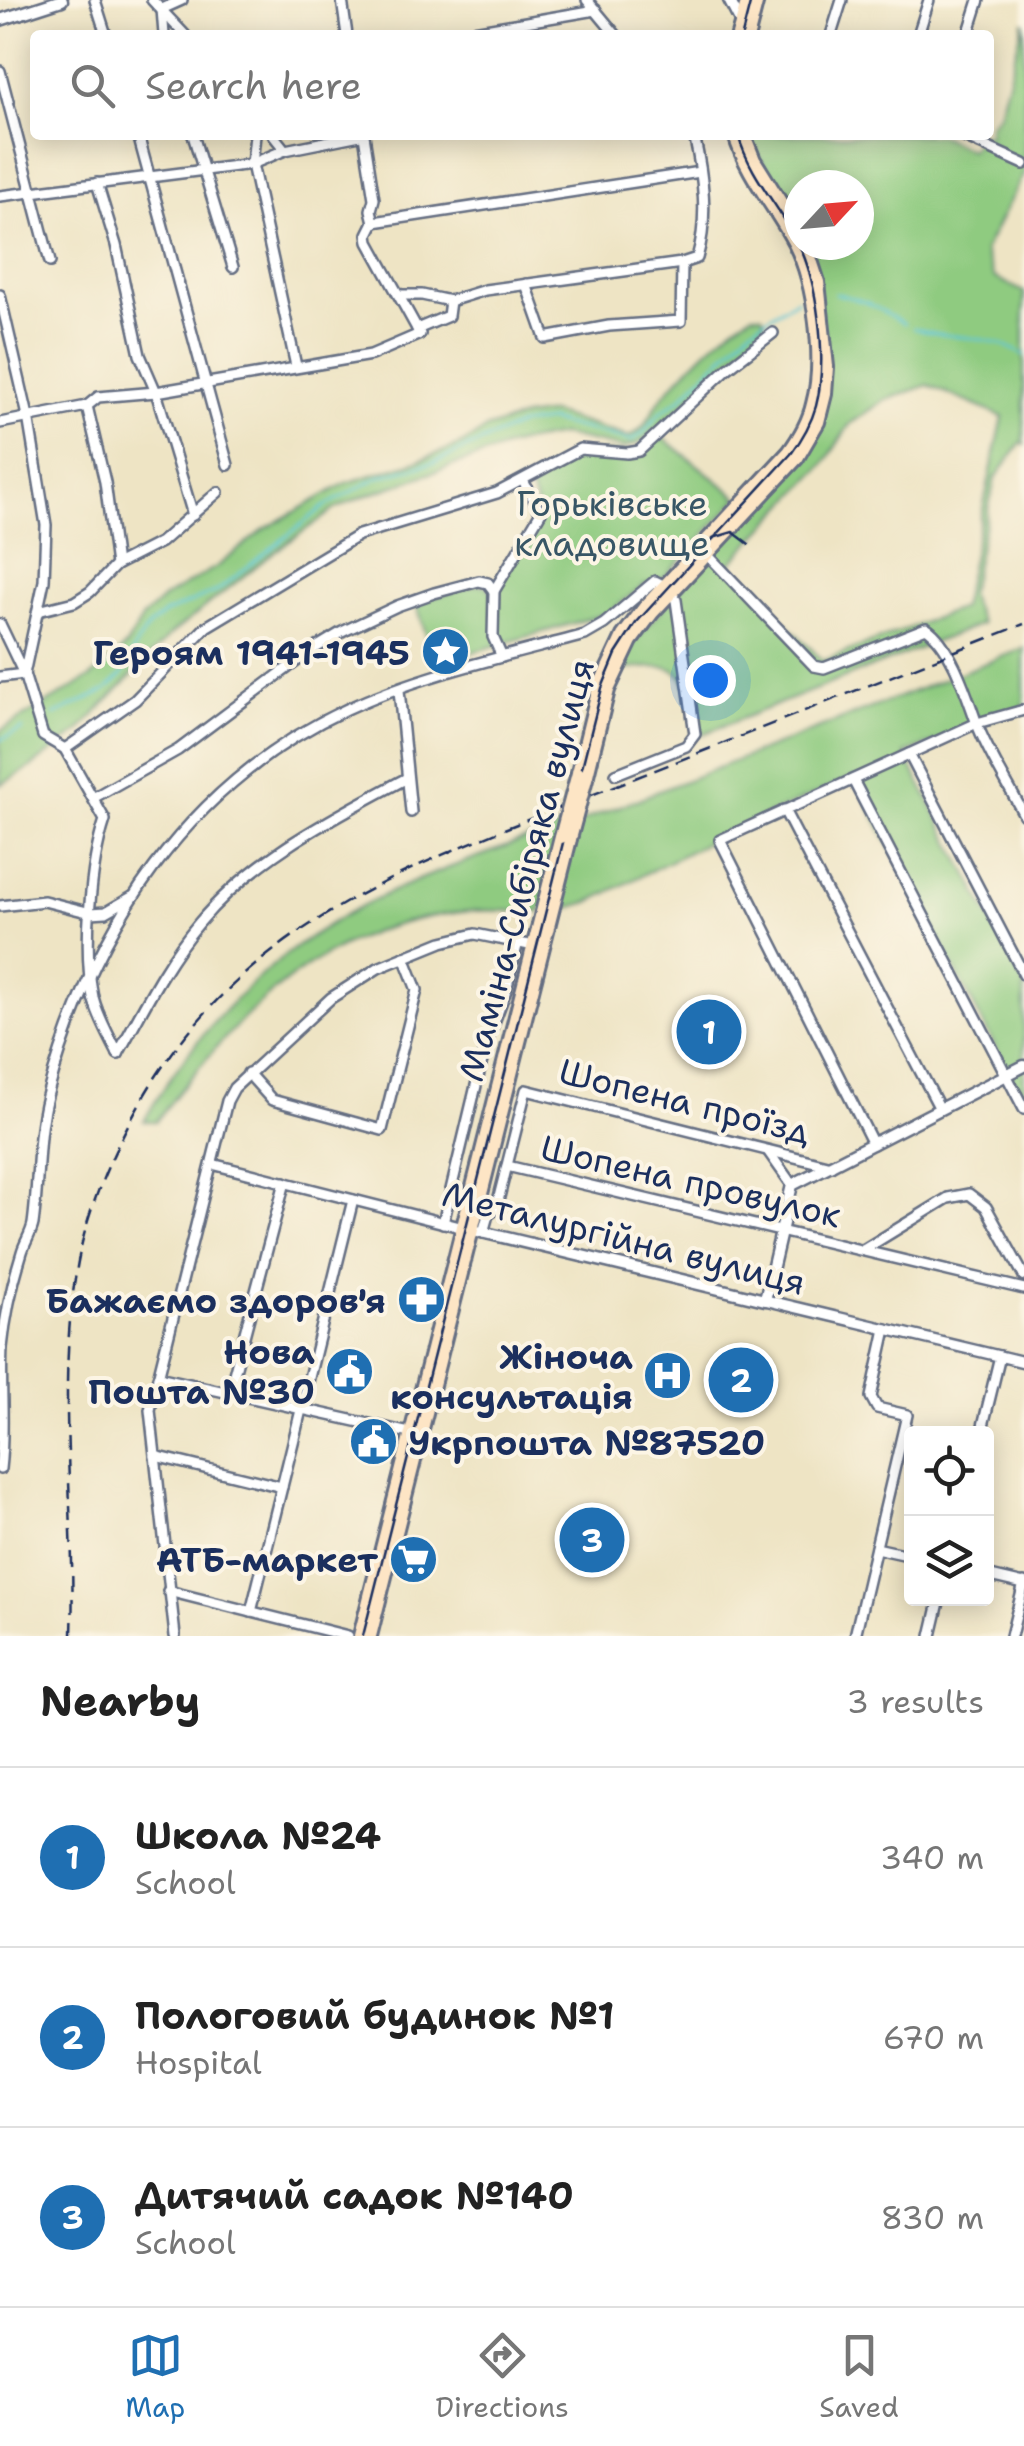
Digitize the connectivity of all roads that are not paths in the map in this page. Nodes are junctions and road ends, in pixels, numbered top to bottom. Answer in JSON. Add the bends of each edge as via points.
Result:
{"nodes":[{"id":1,"x":62,"y":0,"type":"edge"},
{"id":2,"x":95,"y":0,"type":"edge"},
{"id":3,"x":152,"y":0,"type":"edge"},
{"id":4,"x":182,"y":0,"type":"edge"},
{"id":5,"x":342,"y":0,"type":"edge"},
{"id":6,"x":586,"y":0,"type":"edge"},
{"id":7,"x":729,"y":0,"type":"edge"},
{"id":8,"x":748,"y":0,"type":"edge"},
{"id":9,"x":757,"y":0,"type":"edge"},
{"id":10,"x":842,"y":0,"type":"edge"},
{"id":11,"x":929,"y":0,"type":"edge"},
{"id":12,"x":979,"y":0,"type":"edge"},
{"id":13,"x":162,"y":9,"type":"junction"},
{"id":14,"x":596,"y":10,"type":"junction"},
{"id":15,"x":0,"y":20,"type":"edge"},
{"id":16,"x":104,"y":30,"type":"edge"},
{"id":17,"x":164,"y":30,"type":"edge"},
{"id":18,"x":180,"y":30,"type":"edge"},
{"id":19,"x":346,"y":30,"type":"edge"},
{"id":20,"x":479,"y":30,"type":"edge"},
{"id":21,"x":612,"y":30,"type":"edge"},
{"id":22,"x":747,"y":30,"type":"edge"},
{"id":23,"x":748,"y":30,"type":"edge"},
{"id":24,"x":748,"y":30,"type":"edge"},
{"id":25,"x":833,"y":30,"type":"edge"},
{"id":26,"x":920,"y":30,"type":"edge"},
{"id":27,"x":970,"y":30,"type":"edge"},
{"id":28,"x":0,"y":70,"type":"edge"},
{"id":29,"x":140,"y":140,"type":"edge"},
{"id":30,"x":195,"y":140,"type":"edge"},
{"id":31,"x":254,"y":140,"type":"edge"},
{"id":32,"x":278,"y":140,"type":"edge"},
{"id":33,"x":336,"y":140,"type":"edge"},
{"id":34,"x":363,"y":140,"type":"edge"},
{"id":35,"x":695,"y":140,"type":"edge"},
{"id":36,"x":737,"y":140,"type":"edge"},
{"id":37,"x":746,"y":140,"type":"edge"},
{"id":38,"x":971,"y":140,"type":"edge"},
{"id":39,"x":285,"y":150,"type":"junction"},
{"id":40,"x":252,"y":164,"type":"junction"},
{"id":41,"x":1024,"y":164,"type":"edge"},
{"id":42,"x":204,"y":170,"type":"junction"},
{"id":43,"x":700,"y":172,"type":"junction"},
{"id":44,"x":152,"y":176,"type":"junction"},
{"id":45,"x":97,"y":184,"type":"junction"},
{"id":46,"x":30,"y":192,"type":"junction"},
{"id":47,"x":0,"y":196,"type":"edge"},
{"id":48,"x":784,"y":208,"type":"edge"},
{"id":49,"x":374,"y":222,"type":"junction"},
{"id":50,"x":812,"y":260,"type":"edge"},
{"id":51,"x":50,"y":262,"type":"dead end"},
{"id":52,"x":682,"y":264,"type":"junction"},
{"id":53,"x":233,"y":267,"type":"dead end"},
{"id":54,"x":526,"y":284,"type":"junction"},
{"id":55,"x":0,"y":295,"type":"edge"},
{"id":56,"x":400,"y":296,"type":"junction"},
{"id":57,"x":450,"y":301,"type":"junction"},
{"id":58,"x":417,"y":329,"type":"junction"},
{"id":59,"x":773,"y":334,"type":"dead end"},
{"id":60,"x":296,"y":366,"type":"junction"},
{"id":61,"x":208,"y":384,"type":"junction"},
{"id":62,"x":156,"y":392,"type":"junction"},
{"id":63,"x":87,"y":406,"type":"junction"},
{"id":64,"x":28,"y":416,"type":"junction"},
{"id":65,"x":0,"y":423,"type":"edge"},
{"id":66,"x":228,"y":465,"type":"dead end"},
{"id":67,"x":524,"y":481,"type":"junction"},
{"id":68,"x":218,"y":492,"type":"dead end"},
{"id":69,"x":193,"y":516,"type":"junction"},
{"id":70,"x":704,"y":551,"type":"junction"},
{"id":71,"x":116,"y":565,"type":"junction"},
{"id":72,"x":668,"y":589,"type":"junction"},
{"id":73,"x":494,"y":591,"type":"junction"},
{"id":74,"x":38,"y":611,"type":"junction"},
{"id":75,"x":0,"y":624,"type":"edge"},
{"id":76,"x":502,"y":657,"type":"junction"},
{"id":77,"x":24,"y":674,"type":"junction"},
{"id":78,"x":0,"y":677,"type":"edge"},
{"id":79,"x":399,"y":690,"type":"junction"},
{"id":80,"x":1024,"y":710,"type":"edge"},
{"id":81,"x":977,"y":724,"type":"junction"},
{"id":82,"x":66,"y":748,"type":"junction"},
{"id":83,"x":909,"y":754,"type":"junction"},
{"id":84,"x":616,"y":774,"type":"dead end"},
{"id":85,"x":408,"y":778,"type":"junction"},
{"id":86,"x":853,"y":780,"type":"junction"},
{"id":87,"x":94,"y":798,"type":"junction"},
{"id":88,"x":784,"y":810,"type":"junction"},
{"id":89,"x":411,"y":812,"type":"dead end"},
{"id":90,"x":1024,"y":816,"type":"edge"},
{"id":91,"x":132,"y":897,"type":"junction"},
{"id":92,"x":0,"y":906,"type":"edge"},
{"id":93,"x":91,"y":912,"type":"junction"},
{"id":94,"x":518,"y":942,"type":"junction"},
{"id":95,"x":538,"y":947,"type":"junction"},
{"id":96,"x":404,"y":958,"type":"junction"},
{"id":97,"x":90,"y":973,"type":"junction"},
{"id":98,"x":1024,"y":976,"type":"edge"},
{"id":99,"x":1024,"y":1066,"type":"edge"},
{"id":100,"x":248,"y":1073,"type":"junction"},
{"id":101,"x":1008,"y":1074,"type":"junction"},
{"id":102,"x":1024,"y":1108,"type":"edge"},
{"id":103,"x":940,"y":1109,"type":"junction"},
{"id":104,"x":873,"y":1144,"type":"junction"},
{"id":105,"x":768,"y":1150,"type":"junction"},
{"id":106,"x":212,"y":1164,"type":"junction"},
{"id":107,"x":507,"y":1166,"type":"junction"},
{"id":108,"x":830,"y":1166,"type":"junction"},
{"id":109,"x":284,"y":1182,"type":"junction"},
{"id":110,"x":792,"y":1185,"type":"junction"},
{"id":111,"x":353,"y":1200,"type":"junction"},
{"id":112,"x":443,"y":1223,"type":"junction"},
{"id":113,"x":473,"y":1231,"type":"junction"},
{"id":114,"x":781,"y":1231,"type":"junction"},
{"id":115,"x":862,"y":1250,"type":"junction"},
{"id":116,"x":1024,"y":1276,"type":"edge"},
{"id":117,"x":1024,"y":1289,"type":"edge"},
{"id":118,"x":764,"y":1300,"type":"junction"},
{"id":119,"x":886,"y":1329,"type":"junction"},
{"id":120,"x":2,"y":1348,"type":"edge"},
{"id":121,"x":1000,"y":1356,"type":"junction"},
{"id":122,"x":1024,"y":1362,"type":"edge"},
{"id":123,"x":158,"y":1377,"type":"junction"},
{"id":124,"x":229,"y":1393,"type":"junction"},
{"id":125,"x":301,"y":1409,"type":"junction"},
{"id":126,"x":983,"y":1426,"type":"edge"},
{"id":127,"x":416,"y":1434,"type":"junction"},
{"id":128,"x":155,"y":1456,"type":"junction"},
{"id":129,"x":0,"y":1469,"type":"edge"},
{"id":130,"x":282,"y":1487,"type":"junction"},
{"id":131,"x":876,"y":1548,"type":"junction"},
{"id":132,"x":904,"y":1554,"type":"edge"},
{"id":133,"x":994,"y":1576,"type":"edge"},
{"id":134,"x":1024,"y":1584,"type":"edge"},
{"id":135,"x":168,"y":1592,"type":"junction"},
{"id":136,"x":938,"y":1606,"type":"edge"},
{"id":137,"x":251,"y":1612,"type":"junction"},
{"id":138,"x":174,"y":1636,"type":"edge"},
{"id":139,"x":348,"y":1636,"type":"edge"},
{"id":140,"x":360,"y":1636,"type":"edge"},
{"id":141,"x":370,"y":1636,"type":"edge"},
{"id":142,"x":855,"y":1636,"type":"edge"},
{"id":143,"x":931,"y":1636,"type":"edge"},
{"id":144,"x":1011,"y":1636,"type":"edge"}],
"edges":[{"from":1,"to":15,"type":"street"},
{"from":2,"to":16,"type":"street"},
{"from":3,"to":13,"type":"street"},
{"from":4,"to":13,"type":"street"},
{"from":5,"to":19,"type":"street"},
{"from":6,"to":14,"type":"street"},
{"from":7,"to":22,"type":"street"},
{"from":8,"to":23,"type":"main road"},
{"from":9,"to":24,"type":"main road"},
{"from":10,"to":25,"type":"street"},
{"from":11,"to":26,"type":"street"},
{"from":12,"to":27,"type":"street"},
{"from":13,"to":17,"type":"street"},
{"from":13,"to":18,"type":"street"},
{"from":14,"to":20,"type":"street"},
{"from":14,"to":21,"type":"street"},
{"from":28,"to":46,"type":"street"},
{"from":29,"to":44,"type":"street"},
{"from":30,"to":42,"type":"street"},
{"from":31,"to":40,"type":"street"},
{"from":32,"to":39,"type":"street"},
{"from":33,"to":39,"type":"street"},
{"from":34,"to":49,"type":"street"},
{"from":35,"to":43,"type":"street"},
{"from":36,"to":70,"type":"main road","name":"Маміна-Сибіряка вулиця","via":[[805,268],[818,380],[797,442]]},
{"from":37,"to":48,"type":"main road"},
{"from":38,"to":41,"type":"street"},
{"from":39,"to":40,"type":"street"},
{"from":40,"to":42,"type":"street"},
{"from":40,"to":60,"type":"street"},
{"from":42,"to":44,"type":"street"},
{"from":42,"to":53,"type":"street"},
{"from":43,"to":49,"type":"street"},
{"from":43,"to":52,"type":"street","via":[[706,192],[702,240],[697,258]]},
{"from":44,"to":45,"type":"street"},
{"from":44,"to":61,"type":"street"},
{"from":45,"to":46,"type":"street"},
{"from":45,"to":62,"type":"street","via":[[140,355]]},
{"from":46,"to":47,"type":"street"},
{"from":46,"to":51,"type":"street"},
{"from":49,"to":56,"type":"street","via":[[369,242]]},
{"from":50,"to":70,"type":"main road","name":"Маміна-Сибіряка вулиця","via":[[827,366],[822,408],[797,458]]},
{"from":52,"to":54,"type":"street"},
{"from":52,"to":54,"type":"street","via":[[681,321],[545,338]]},
{"from":54,"to":57,"type":"street"},
{"from":55,"to":64,"type":"street"},
{"from":56,"to":57,"type":"street"},
{"from":56,"to":58,"type":"street"},
{"from":57,"to":58,"type":"street","via":[[448,316]]},
{"from":58,"to":60,"type":"street","via":[[420,334],[388,351]]},
{"from":59,"to":67,"type":"street","via":[[638,451],[580,449]]},
{"from":60,"to":61,"type":"street"},
{"from":61,"to":62,"type":"street"},
{"from":61,"to":66,"type":"street"},
{"from":62,"to":63,"type":"street","via":[[98,397]]},
{"from":62,"to":69,"type":"street"},
{"from":63,"to":64,"type":"street"},
{"from":63,"to":71,"type":"street"},
{"from":64,"to":65,"type":"street"},
{"from":64,"to":74,"type":"street","via":[[46,524]]},
{"from":67,"to":73,"type":"street","via":[[541,512]]},
{"from":67,"to":82,"type":"street","via":[[338,546],[206,627],[135,700]]},
{"from":68,"to":69,"type":"street"},
{"from":69,"to":71,"type":"street","via":[[162,542]]},
{"from":70,"to":72,"type":"main road","name":"Маміна-Сибіряка вулиця"},
{"from":70,"to":81,"type":"street","via":[[814,666],[824,668],[926,628],[946,646]]},
{"from":71,"to":74,"type":"street","via":[[74,602]]},
{"from":72,"to":76,"type":"street","via":[[653,581],[595,630]]},
{"from":72,"to":84,"type":"street","via":[[682,623],[695,734],[686,746]]},
{"from":72,"to":95,"type":"main road","name":"Маміна-Сибіряка вулиця","bridge":true,"via":[[608,690]]},
{"from":73,"to":76,"type":"street","via":[[493,638]]},
{"from":73,"to":87,"type":"street","via":[[488,583],[462,586],[342,632],[188,743]]},
{"from":74,"to":77,"type":"street"},
{"from":75,"to":77,"type":"street"},
{"from":76,"to":79,"type":"street"},
{"from":77,"to":78,"type":"street"},
{"from":77,"to":82,"type":"street","via":[[43,736]]},
{"from":79,"to":85,"type":"street"},
{"from":79,"to":91,"type":"street","via":[[328,718],[244,774],[179,834]]},
{"from":80,"to":81,"type":"street"},
{"from":81,"to":83,"type":"street"},
{"from":81,"to":90,"type":"street"},
{"from":82,"to":87,"type":"street"},
{"from":83,"to":86,"type":"street"},
{"from":83,"to":98,"type":"street"},
{"from":85,"to":89,"type":"street"},
{"from":85,"to":97,"type":"street","via":[[301,837],[227,892],[178,950],[118,1054],[96,1008]]},
{"from":86,"to":88,"type":"street"},
{"from":86,"to":101,"type":"street"},
{"from":87,"to":93,"type":"street","via":[[106,820],[93,861]]},
{"from":88,"to":103,"type":"street"},
{"from":88,"to":104,"type":"street","via":[[720,840]]},
{"from":91,"to":93,"type":"street","via":[[106,912]]},
{"from":91,"to":97,"type":"street"},
{"from":92,"to":93,"type":"street","via":[[44,901]]},
{"from":93,"to":97,"type":"street"},
{"from":94,"to":95,"type":"street"},
{"from":94,"to":96,"type":"street","via":[[458,937]]},
{"from":94,"to":112,"type":"street"},
{"from":95,"to":113,"type":"main road","name":"Маміна-Сибіряка вулиця"},
{"from":96,"to":100,"type":"street","via":[[331,998]]},
{"from":96,"to":100,"type":"street","via":[[417,990],[382,1130],[272,1100]]},
{"from":97,"to":120,"type":"street","via":[[47,1096],[32,1228]]},
{"from":99,"to":101,"type":"street"},
{"from":100,"to":106,"type":"street","via":[[228,1100]]},
{"from":101,"to":102,"type":"street"},
{"from":101,"to":103,"type":"street"},
{"from":103,"to":104,"type":"street"},
{"from":104,"to":108,"type":"street"},
{"from":105,"to":107,"type":"street","name":"Шопена проїзд","via":[[526,1090]]},
{"from":105,"to":108,"type":"street","name":"Шопена проїзд"},
{"from":105,"to":110,"type":"street"},
{"from":106,"to":109,"type":"street","name":"Металургійна вулиця"},
{"from":106,"to":123,"type":"street"},
{"from":107,"to":113,"type":"street","via":[[496,1209]]},
{"from":107,"to":114,"type":"street","name":"Шопена провулок"},
{"from":108,"to":110,"type":"street"},
{"from":109,"to":111,"type":"street","name":"Металургійна вулиця"},
{"from":109,"to":124,"type":"street"},
{"from":110,"to":114,"type":"street"},
{"from":111,"to":112,"type":"street","name":"Металургійна вулиця"},
{"from":111,"to":125,"type":"street"},
{"from":112,"to":113,"type":"street","name":"Металургійна вулиця"},
{"from":113,"to":118,"type":"street","name":"Металургійна вулиця"},
{"from":113,"to":127,"type":"main road","name":"Маміна-Сибіряка вулиця"},
{"from":114,"to":115,"type":"street","name":"Шопена провулок"},
{"from":114,"to":118,"type":"street"},
{"from":115,"to":116,"type":"street","name":"Шопена провулок","via":[[948,1198],[969,1194],[986,1207]]},
{"from":115,"to":117,"type":"street","name":"Шопена провулок"},
{"from":118,"to":119,"type":"street","name":"Металургійна вулиця"},
{"from":119,"to":121,"type":"street","name":"Металургійна вулиця"},
{"from":119,"to":131,"type":"street","via":[[870,1397],[877,1408],[907,1415]]},
{"from":120,"to":129,"type":"street"},
{"from":121,"to":122,"type":"street","name":"Металургійна вулиця"},
{"from":121,"to":126,"type":"street"},
{"from":123,"to":124,"type":"street"},
{"from":123,"to":128,"type":"street","via":[[150,1410]]},
{"from":124,"to":125,"type":"street"},
{"from":125,"to":127,"type":"street"},
{"from":125,"to":130,"type":"street"},
{"from":127,"to":140,"type":"main road","name":"Маміна-Сибіряка вулиця"},
{"from":127,"to":141,"type":"main road","name":"Маміна-Сибіряка вулиця"},
{"from":128,"to":130,"type":"street"},
{"from":128,"to":135,"type":"street"},
{"from":130,"to":137,"type":"street"},
{"from":131,"to":132,"type":"street"},
{"from":131,"to":142,"type":"street"},
{"from":133,"to":134,"type":"street"},
{"from":134,"to":144,"type":"street"},
{"from":135,"to":137,"type":"street"},
{"from":135,"to":138,"type":"street"},
{"from":136,"to":143,"type":"street"},
{"from":137,"to":139,"type":"street"}]}
